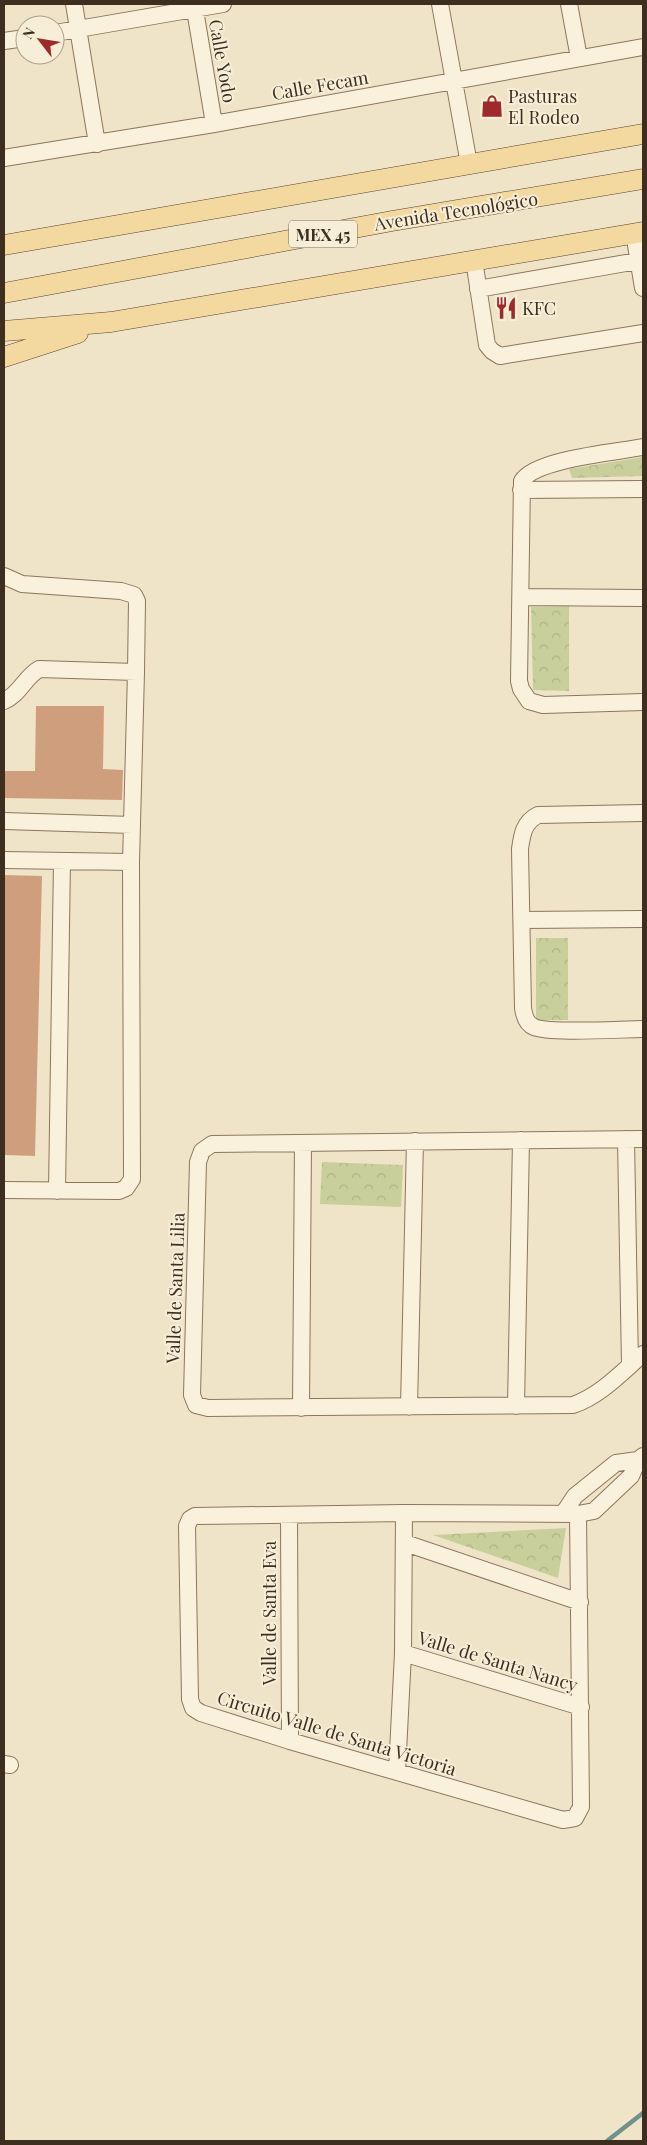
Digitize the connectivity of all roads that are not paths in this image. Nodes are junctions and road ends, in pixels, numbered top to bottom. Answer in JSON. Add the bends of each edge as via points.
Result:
{"nodes":[{"id":1,"x":74,"y":4,"type":"edge"},
{"id":2,"x":223,"y":4,"type":"edge"},
{"id":3,"x":440,"y":4,"type":"edge"},
{"id":4,"x":569,"y":4,"type":"edge"},
{"id":5,"x":194,"y":6,"type":"edge"},
{"id":6,"x":79,"y":30,"type":"junction"},
{"id":7,"x":65,"y":32,"type":"edge"},
{"id":8,"x":643,"y":47,"type":"edge"},
{"id":9,"x":579,"y":58,"type":"junction"},
{"id":10,"x":453,"y":82,"type":"junction"},
{"id":11,"x":214,"y":124,"type":"junction"},
{"id":12,"x":643,"y":134,"type":"edge"},
{"id":13,"x":97,"y":144,"type":"junction"},
{"id":14,"x":4,"y":158,"type":"edge"},
{"id":15,"x":469,"y":164,"type":"junction"},
{"id":16,"x":643,"y":180,"type":"edge"},
{"id":17,"x":638,"y":232,"type":"edge"},
{"id":18,"x":4,"y":245,"type":"edge"},
{"id":19,"x":474,"y":260,"type":"junction"},
{"id":20,"x":641,"y":260,"type":"edge"},
{"id":21,"x":643,"y":288,"type":"edge"},
{"id":22,"x":478,"y":289,"type":"junction"},
{"id":23,"x":4,"y":293,"type":"edge"},
{"id":24,"x":111,"y":322,"type":"junction"},
{"id":25,"x":4,"y":331,"type":"edge"},
{"id":26,"x":643,"y":333,"type":"edge"},
{"id":27,"x":4,"y":357,"type":"edge"},
{"id":28,"x":643,"y":447,"type":"edge"},
{"id":29,"x":643,"y":489,"type":"edge"},
{"id":30,"x":521,"y":490,"type":"junction"},
{"id":31,"x":4,"y":576,"type":"edge"},
{"id":32,"x":521,"y":597,"type":"junction"},
{"id":33,"x":643,"y":598,"type":"edge"},
{"id":34,"x":136,"y":672,"type":"junction"},
{"id":35,"x":4,"y":701,"type":"edge"},
{"id":36,"x":643,"y":702,"type":"edge"},
{"id":37,"x":643,"y":813,"type":"edge"},
{"id":38,"x":4,"y":821,"type":"edge"},
{"id":39,"x":132,"y":825,"type":"junction"},
{"id":40,"x":4,"y":860,"type":"edge"},
{"id":41,"x":62,"y":861,"type":"junction"},
{"id":42,"x":131,"y":862,"type":"junction"},
{"id":43,"x":643,"y":919,"type":"edge"},
{"id":44,"x":522,"y":920,"type":"junction"},
{"id":45,"x":643,"y":1029,"type":"edge"},
{"id":46,"x":626,"y":1139,"type":"junction"},
{"id":47,"x":643,"y":1139,"type":"edge"},
{"id":48,"x":521,"y":1140,"type":"junction"},
{"id":49,"x":414,"y":1141,"type":"junction"},
{"id":50,"x":303,"y":1142,"type":"junction"},
{"id":51,"x":4,"y":1190,"type":"edge"},
{"id":52,"x":57,"y":1191,"type":"junction"},
{"id":53,"x":636,"y":1247,"type":"edge"},
{"id":54,"x":643,"y":1354,"type":"edge"},
{"id":55,"x":630,"y":1365,"type":"junction"},
{"id":56,"x":516,"y":1406,"type":"junction"},
{"id":57,"x":408,"y":1407,"type":"junction"},
{"id":58,"x":301,"y":1408,"type":"junction"},
{"id":59,"x":641,"y":1458,"type":"edge"},
{"id":60,"x":404,"y":1513,"type":"junction"},
{"id":61,"x":571,"y":1514,"type":"junction"},
{"id":62,"x":289,"y":1515,"type":"junction"},
{"id":63,"x":405,"y":1543,"type":"junction"},
{"id":64,"x":580,"y":1602,"type":"junction"},
{"id":65,"x":403,"y":1654,"type":"junction"},
{"id":66,"x":581,"y":1707,"type":"junction"},
{"id":67,"x":290,"y":1741,"type":"junction"},
{"id":68,"x":397,"y":1772,"type":"junction"}],
"edges":[{"from":1,"to":6,"type":"street"},
{"from":2,"to":5,"type":"street"},
{"from":3,"to":10,"type":"street"},
{"from":4,"to":9,"type":"street"},
{"from":5,"to":6,"type":"street"},
{"from":5,"to":11,"type":"street","name":"Calle Yodo"},
{"from":6,"to":7,"type":"street"},
{"from":6,"to":13,"type":"street"},
{"from":8,"to":9,"type":"street","name":"Calle Fecam"},
{"from":9,"to":10,"type":"street","name":"Calle Fecam"},
{"from":10,"to":11,"type":"street","name":"Calle Fecam"},
{"from":10,"to":15,"type":"street"},
{"from":11,"to":13,"type":"street","name":"Calle Fecam"},
{"from":12,"to":15,"type":"main road","number":"MEX 45"},
{"from":13,"to":14,"type":"street","name":"Calle Fecam"},
{"from":15,"to":18,"type":"main road","number":"MEX 45"},
{"from":16,"to":23,"type":"main road","name":"Avenida Tecnológico","number":"MEX 45","via":[[392,221]]},
{"from":17,"to":19,"type":"main road"},
{"from":17,"to":20,"type":"street"},
{"from":19,"to":22,"type":"street"},
{"from":19,"to":24,"type":"main road"},
{"from":20,"to":21,"type":"street"},
{"from":20,"to":22,"type":"street"},
{"from":22,"to":26,"type":"street","via":[[487,345],[500,356]]},
{"from":24,"to":25,"type":"main road"},
{"from":24,"to":27,"type":"main road"},
{"from":28,"to":30,"type":"street","via":[[539,467],[525,476]]},
{"from":29,"to":30,"type":"street"},
{"from":30,"to":32,"type":"street"},
{"from":31,"to":34,"type":"street","via":[[22,584],[121,591],[134,596],[137,601]]},
{"from":32,"to":33,"type":"street"},
{"from":32,"to":36,"type":"street","via":[[519,681],[520,689],[529,701],[543,705]]},
{"from":34,"to":35,"type":"street","via":[[39,669]]},
{"from":34,"to":39,"type":"street"},
{"from":37,"to":44,"type":"street","via":[[547,814],[530,819],[525,826],[520,849]]},
{"from":38,"to":39,"type":"street"},
{"from":39,"to":42,"type":"street"},
{"from":40,"to":41,"type":"street"},
{"from":41,"to":42,"type":"street"},
{"from":41,"to":52,"type":"street"},
{"from":42,"to":52,"type":"street","via":[[132,1179],[126,1188],[119,1191]]},
{"from":43,"to":44,"type":"street"},
{"from":44,"to":45,"type":"street","via":[[523,1008],[528,1024],[550,1030]]},
{"from":46,"to":47,"type":"street","name":"Valle de Santa Lilia"},
{"from":46,"to":48,"type":"street","name":"Valle de Santa Lilia"},
{"from":46,"to":53,"type":"street"},
{"from":48,"to":49,"type":"street","name":"Valle de Santa Lilia"},
{"from":48,"to":56,"type":"street"},
{"from":49,"to":50,"type":"street","name":"Valle de Santa Lilia"},
{"from":49,"to":57,"type":"street"},
{"from":50,"to":58,"type":"street"},
{"from":50,"to":58,"type":"street","name":"Valle de Santa Lilia","via":[[212,1144],[202,1151],[198,1162],[192,1394],[196,1404],[208,1408]]},
{"from":51,"to":52,"type":"street"},
{"from":53,"to":55,"type":"street"},
{"from":54,"to":55,"type":"street","name":"Valle de Santa Lilia"},
{"from":55,"to":56,"type":"street","name":"Valle de Santa Lilia","via":[[587,1401],[573,1405]]},
{"from":56,"to":57,"type":"street","name":"Valle de Santa Lilia"},
{"from":57,"to":58,"type":"street","name":"Valle de Santa Lilia"},
{"from":59,"to":61,"type":"street","name":"Circuito Valle de Santa Victoria","via":[[631,1476],[594,1510]]},
{"from":59,"to":61,"type":"street","name":"Circuito Valle de Santa Victoria","via":[[616,1463],[575,1496]]},
{"from":60,"to":61,"type":"street","name":"Circuito Valle de Santa Victoria"},
{"from":60,"to":62,"type":"street","name":"Circuito Valle de Santa Victoria"},
{"from":60,"to":63,"type":"street"},
{"from":61,"to":64,"type":"street","name":"Circuito Valle de Santa Victoria"},
{"from":62,"to":67,"type":"street","name":"Valle de Santa Eva"},
{"from":62,"to":67,"type":"street","name":"Circuito Valle de Santa Victoria","via":[[195,1516],[187,1526],[190,1699],[193,1708]]},
{"from":63,"to":64,"type":"street"},
{"from":63,"to":65,"type":"street"},
{"from":64,"to":66,"type":"street","name":"Circuito Valle de Santa Victoria"},
{"from":65,"to":66,"type":"street","name":"Valle de Santa Nancy"},
{"from":65,"to":68,"type":"street"},
{"from":66,"to":68,"type":"street","name":"Circuito Valle de Santa Victoria","via":[[581,1807],[575,1818],[562,1820]]},
{"from":67,"to":68,"type":"street","name":"Circuito Valle de Santa Victoria"}]}
